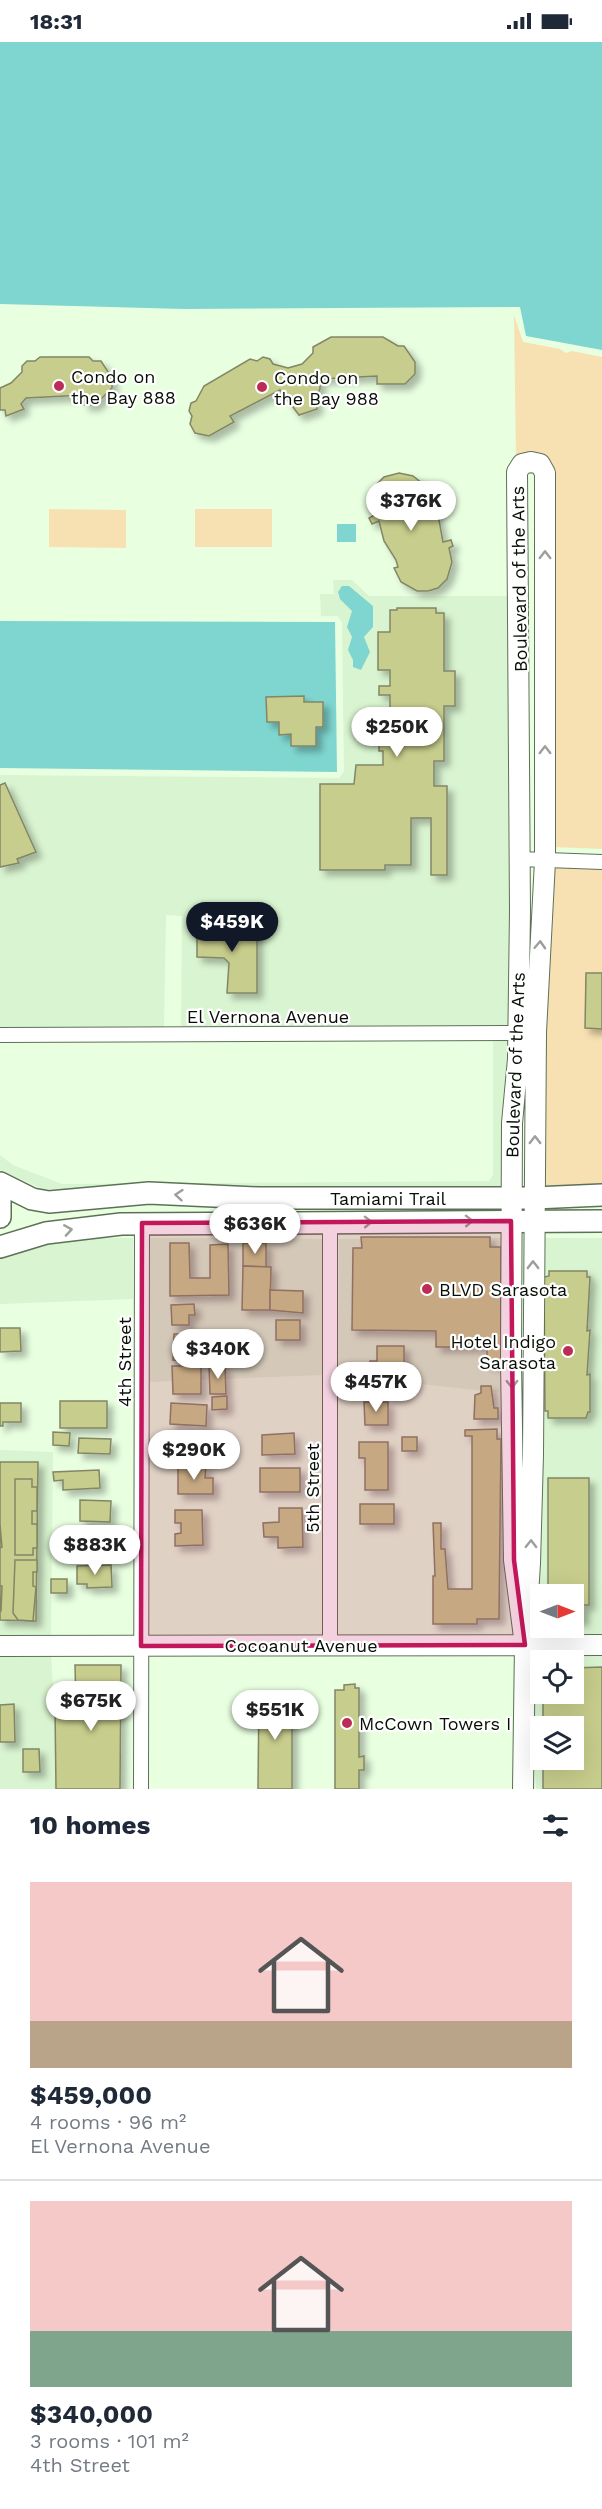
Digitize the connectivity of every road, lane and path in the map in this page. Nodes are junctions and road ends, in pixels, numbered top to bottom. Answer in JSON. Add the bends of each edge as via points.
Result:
{"nodes":[{"id":1,"x":519,"y":859,"type":"junction"},
{"id":2,"x":545,"y":861,"type":"junction"},
{"id":3,"x":602,"y":862,"type":"edge"},
{"id":4,"x":526,"y":1033,"type":"junction"},
{"id":5,"x":0,"y":1035,"type":"edge"},
{"id":6,"x":0,"y":1170,"type":"edge"},
{"id":7,"x":0,"y":1183,"type":"edge"},
{"id":8,"x":0,"y":1188,"type":"edge"},
{"id":9,"x":149,"y":1193,"type":"junction"},
{"id":10,"x":602,"y":1196,"type":"edge"},
{"id":11,"x":511,"y":1198,"type":"junction"},
{"id":12,"x":534,"y":1198,"type":"junction"},
{"id":13,"x":0,"y":1217,"type":"edge"},
{"id":14,"x":511,"y":1221,"type":"junction"},
{"id":15,"x":533,"y":1221,"type":"junction"},
{"id":16,"x":602,"y":1221,"type":"edge"},
{"id":17,"x":142,"y":1223,"type":"junction"},
{"id":18,"x":330,"y":1223,"type":"junction"},
{"id":19,"x":4,"y":1249,"type":"edge"},
{"id":20,"x":330,"y":1645,"type":"junction"},
{"id":21,"x":525,"y":1645,"type":"junction"},
{"id":22,"x":602,"y":1645,"type":"edge"},
{"id":23,"x":141,"y":1646,"type":"junction"},
{"id":24,"x":0,"y":1647,"type":"edge"},
{"id":25,"x":141,"y":1789,"type":"edge"},
{"id":26,"x":523,"y":1789,"type":"edge"}],
"edges":[{"from":1,"to":2,"type":"street"},
{"from":2,"to":1,"type":"street","name":"Boulevard of the Arts","one_way":true,"via":[[545,473],[536,462],[522,464],[517,472]]},
{"from":1,"to":4,"type":"street","name":"Boulevard of the Arts"},
{"from":2,"to":3,"type":"street"},
{"from":4,"to":2,"type":"street","name":"Boulevard of the Arts","one_way":true},
{"from":4,"to":5,"type":"street","name":"El Vernona Avenue"},
{"from":4,"to":11,"type":"street","name":"Boulevard of the Arts","via":[[518,1059],[512,1124]]},
{"from":12,"to":4,"type":"street","name":"Boulevard of the Arts","one_way":true},
{"from":6,"to":9,"type":"main road","via":[[54,1191]]},
{"from":7,"to":9,"type":"main road","name":"Tamiami Trail","via":[[32,1199],[49,1202]]},
{"from":8,"to":13,"type":"main road"},
{"from":11,"to":9,"type":"main road","name":"Tamiami Trail","one_way":true,"via":[[258,1198]]},
{"from":10,"to":12,"type":"main road","name":"Tamiami Trail"},
{"from":11,"to":12,"type":"main road","name":"Tamiami Trail"},
{"from":11,"to":14,"type":"street","name":"Boulevard of the Arts"},
{"from":12,"to":15,"type":"street","name":"Boulevard of the Arts"},
{"from":14,"to":15,"type":"main road","name":"Tamiami Trail"},
{"from":18,"to":14,"type":"main road","name":"Tamiami Trail","one_way":true},
{"from":14,"to":21,"type":"street","name":"Boulevard of the Arts","one_way":true,"via":[[514,1560]]},
{"from":15,"to":16,"type":"main road","name":"Tamiami Trail"},
{"from":21,"to":15,"type":"street","name":"Boulevard of the Arts","one_way":true,"via":[[532,1479]]},
{"from":17,"to":18,"type":"main road","name":"Tamiami Trail"},
{"from":19,"to":17,"type":"main road","name":"Tamiami Trail","one_way":true,"via":[[46,1233]]},
{"from":17,"to":23,"type":"street","name":"4th Street"},
{"from":18,"to":20,"type":"street","name":"5th Street"},
{"from":20,"to":21,"type":"street","name":"Cocoanut Avenue"},
{"from":20,"to":23,"type":"street","name":"Cocoanut Avenue"},
{"from":21,"to":22,"type":"street","name":"Cocoanut Avenue"},
{"from":21,"to":26,"type":"street","name":"Boulevard of the Arts"},
{"from":23,"to":24,"type":"street","name":"Cocoanut Avenue"},
{"from":23,"to":25,"type":"street","name":"4th Street"}]}
